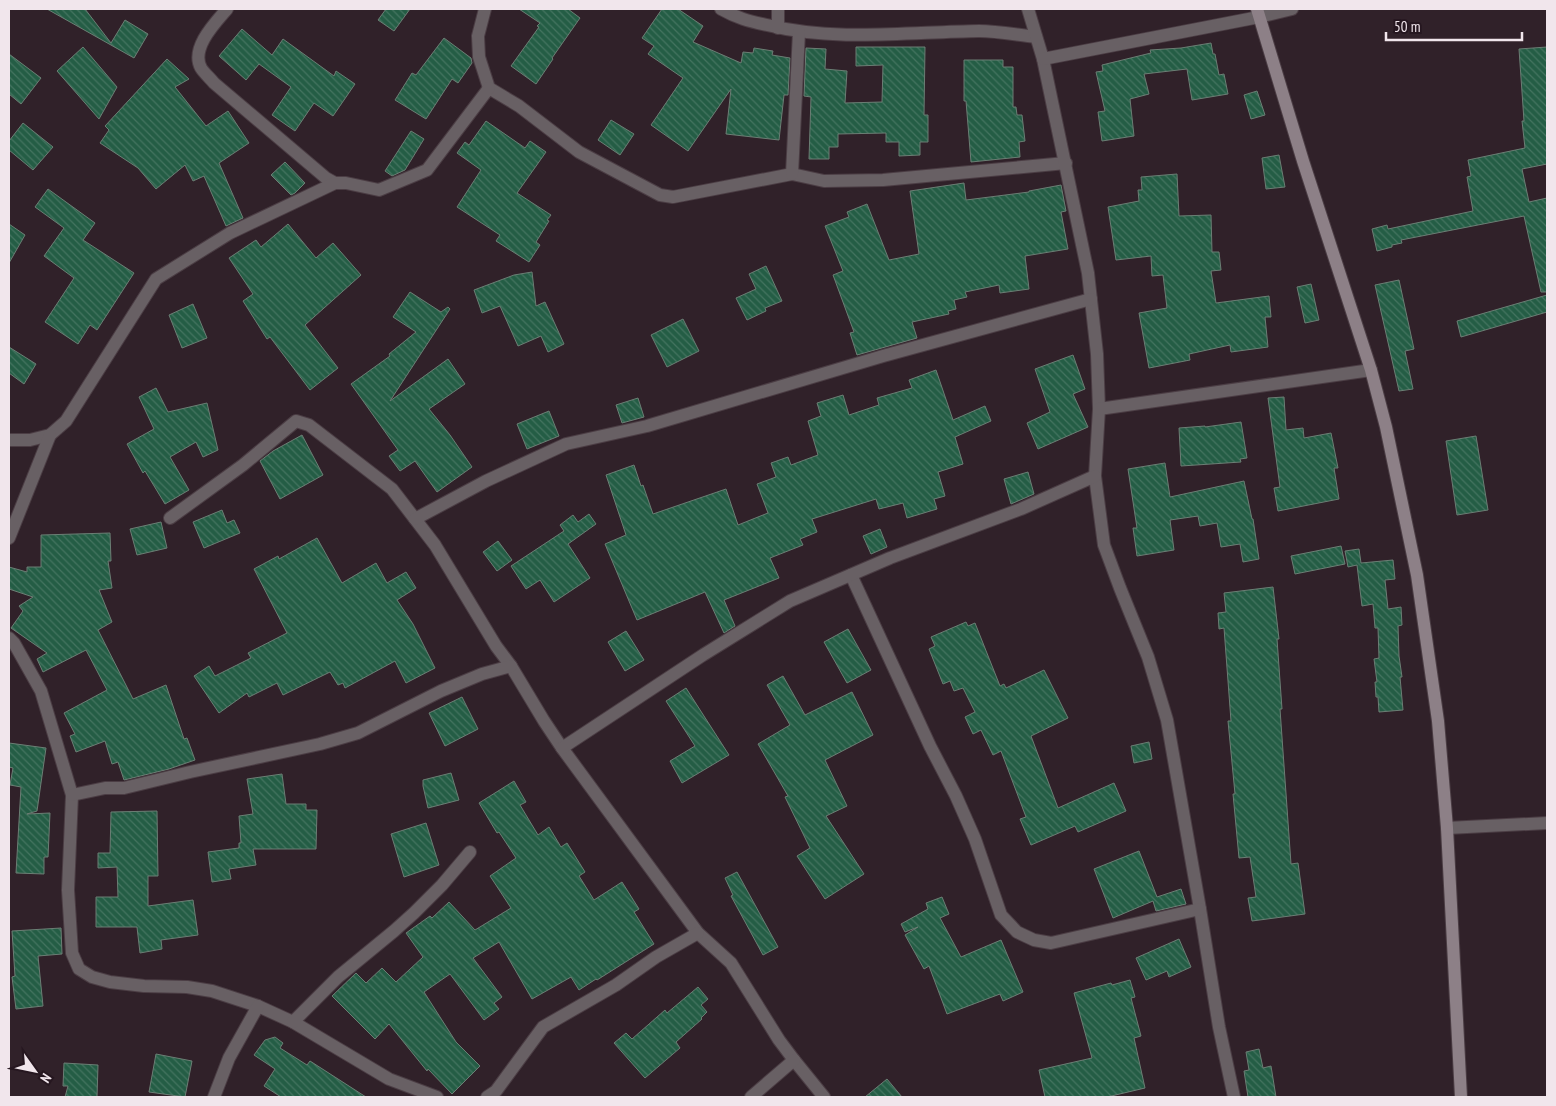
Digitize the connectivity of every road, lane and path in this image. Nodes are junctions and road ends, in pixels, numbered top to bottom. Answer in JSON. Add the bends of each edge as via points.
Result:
{"nodes":[{"id":1,"x":227,"y":9,"type":"edge"},
{"id":2,"x":485,"y":9,"type":"edge"},
{"id":3,"x":721,"y":9,"type":"edge"},
{"id":4,"x":778,"y":9,"type":"edge"},
{"id":5,"x":1028,"y":9,"type":"edge"},
{"id":6,"x":1292,"y":9,"type":"edge"},
{"id":7,"x":1258,"y":13,"type":"edge"},
{"id":8,"x":778,"y":28,"type":"junction"},
{"id":9,"x":799,"y":32,"type":"junction"},
{"id":10,"x":1036,"y":37,"type":"junction"},
{"id":11,"x":1043,"y":60,"type":"junction"},
{"id":12,"x":489,"y":88,"type":"junction"},
{"id":13,"x":1066,"y":163,"type":"junction"},
{"id":14,"x":792,"y":174,"type":"junction"},
{"id":15,"x":336,"y":183,"type":"junction"},
{"id":16,"x":1091,"y":300,"type":"junction"},
{"id":17,"x":1372,"y":370,"type":"junction"},
{"id":18,"x":1099,"y":409,"type":"junction"},
{"id":19,"x":50,"y":435,"type":"junction"},
{"id":20,"x":9,"y":440,"type":"edge"},
{"id":21,"x":1095,"y":476,"type":"junction"},
{"id":22,"x":170,"y":518,"type":"dead end"},
{"id":23,"x":415,"y":519,"type":"junction"},
{"id":24,"x":9,"y":538,"type":"edge"},
{"id":25,"x":851,"y":575,"type":"junction"},
{"id":26,"x":9,"y":638,"type":"edge"},
{"id":27,"x":511,"y":666,"type":"junction"},
{"id":28,"x":562,"y":748,"type":"junction"},
{"id":29,"x":72,"y":796,"type":"junction"},
{"id":30,"x":1547,"y":823,"type":"edge"},
{"id":31,"x":1447,"y":828,"type":"junction"},
{"id":32,"x":470,"y":852,"type":"dead end"},
{"id":33,"x":1200,"y":910,"type":"junction"},
{"id":34,"x":698,"y":933,"type":"junction"},
{"id":35,"x":258,"y":1006,"type":"junction"},
{"id":36,"x":293,"y":1022,"type":"junction"},
{"id":37,"x":794,"y":1060,"type":"junction"},
{"id":38,"x":422,"y":1094,"type":"edge"},
{"id":39,"x":214,"y":1097,"type":"edge"},
{"id":40,"x":437,"y":1097,"type":"edge"},
{"id":41,"x":488,"y":1097,"type":"edge"},
{"id":42,"x":751,"y":1097,"type":"edge"},
{"id":43,"x":824,"y":1097,"type":"edge"},
{"id":44,"x":1234,"y":1097,"type":"edge"},
{"id":45,"x":1461,"y":1097,"type":"edge"}],
"edges":[{"from":1,"to":15,"type":"street","via":[[206,34],[198,54],[200,67],[326,178]]},
{"from":2,"to":12,"type":"street","via":[[478,36],[479,56]]},
{"from":3,"to":8,"type":"street","via":[[736,18]]},
{"from":4,"to":8,"type":"street"},
{"from":5,"to":10,"type":"street"},
{"from":6,"to":7,"type":"street"},
{"from":7,"to":11,"type":"street"},
{"from":7,"to":17,"type":"main road"},
{"from":8,"to":9,"type":"street"},
{"from":9,"to":10,"type":"street","via":[[923,34],[981,31]]},
{"from":9,"to":14,"type":"street"},
{"from":10,"to":11,"type":"street"},
{"from":11,"to":13,"type":"street"},
{"from":12,"to":14,"type":"street","via":[[519,106],[579,152],[660,195],[673,197]]},
{"from":12,"to":15,"type":"street","via":[[427,170],[379,190],[346,182]]},
{"from":13,"to":14,"type":"street","via":[[883,180],[824,181]]},
{"from":13,"to":16,"type":"street"},
{"from":15,"to":19,"type":"street","via":[[230,233],[156,280],[66,421]]},
{"from":16,"to":18,"type":"street"},
{"from":16,"to":23,"type":"street","via":[[883,356],[647,426],[566,444]]},
{"from":17,"to":18,"type":"street"},
{"from":17,"to":31,"type":"main road","via":[[1417,574],[1438,721]]},
{"from":18,"to":21,"type":"street"},
{"from":19,"to":20,"type":"street","via":[[30,440]]},
{"from":19,"to":24,"type":"street"},
{"from":21,"to":25,"type":"street","via":[[1021,509]]},
{"from":21,"to":33,"type":"street","via":[[1104,545],[1148,656],[1167,720]]},
{"from":22,"to":23,"type":"street","via":[[243,465],[296,421],[309,425],[392,488]]},
{"from":23,"to":27,"type":"street","via":[[435,545]]},
{"from":25,"to":28,"type":"street","via":[[790,601]]},
{"from":25,"to":33,"type":"street","via":[[975,839],[1001,915],[1017,932],[1051,943]]},
{"from":26,"to":29,"type":"street","via":[[41,691]]},
{"from":27,"to":28,"type":"street"},
{"from":27,"to":29,"type":"street","via":[[482,674],[358,732],[320,744],[124,788],[106,788]]},
{"from":28,"to":34,"type":"street"},
{"from":29,"to":35,"type":"street","via":[[68,890],[72,953],[79,969],[110,982],[212,991]]},
{"from":30,"to":31,"type":"street"},
{"from":31,"to":45,"type":"main road"},
{"from":32,"to":36,"type":"street","via":[[394,932],[338,977]]},
{"from":33,"to":44,"type":"street"},
{"from":34,"to":37,"type":"street","via":[[731,963]]},
{"from":34,"to":41,"type":"street","via":[[543,1026],[496,1091]]},
{"from":35,"to":36,"type":"street"},
{"from":35,"to":39,"type":"street","via":[[229,1058]]},
{"from":36,"to":38,"type":"street","via":[[388,1078]]},
{"from":37,"to":42,"type":"street"},
{"from":37,"to":43,"type":"street"},
{"from":38,"to":40,"type":"street"}]}
